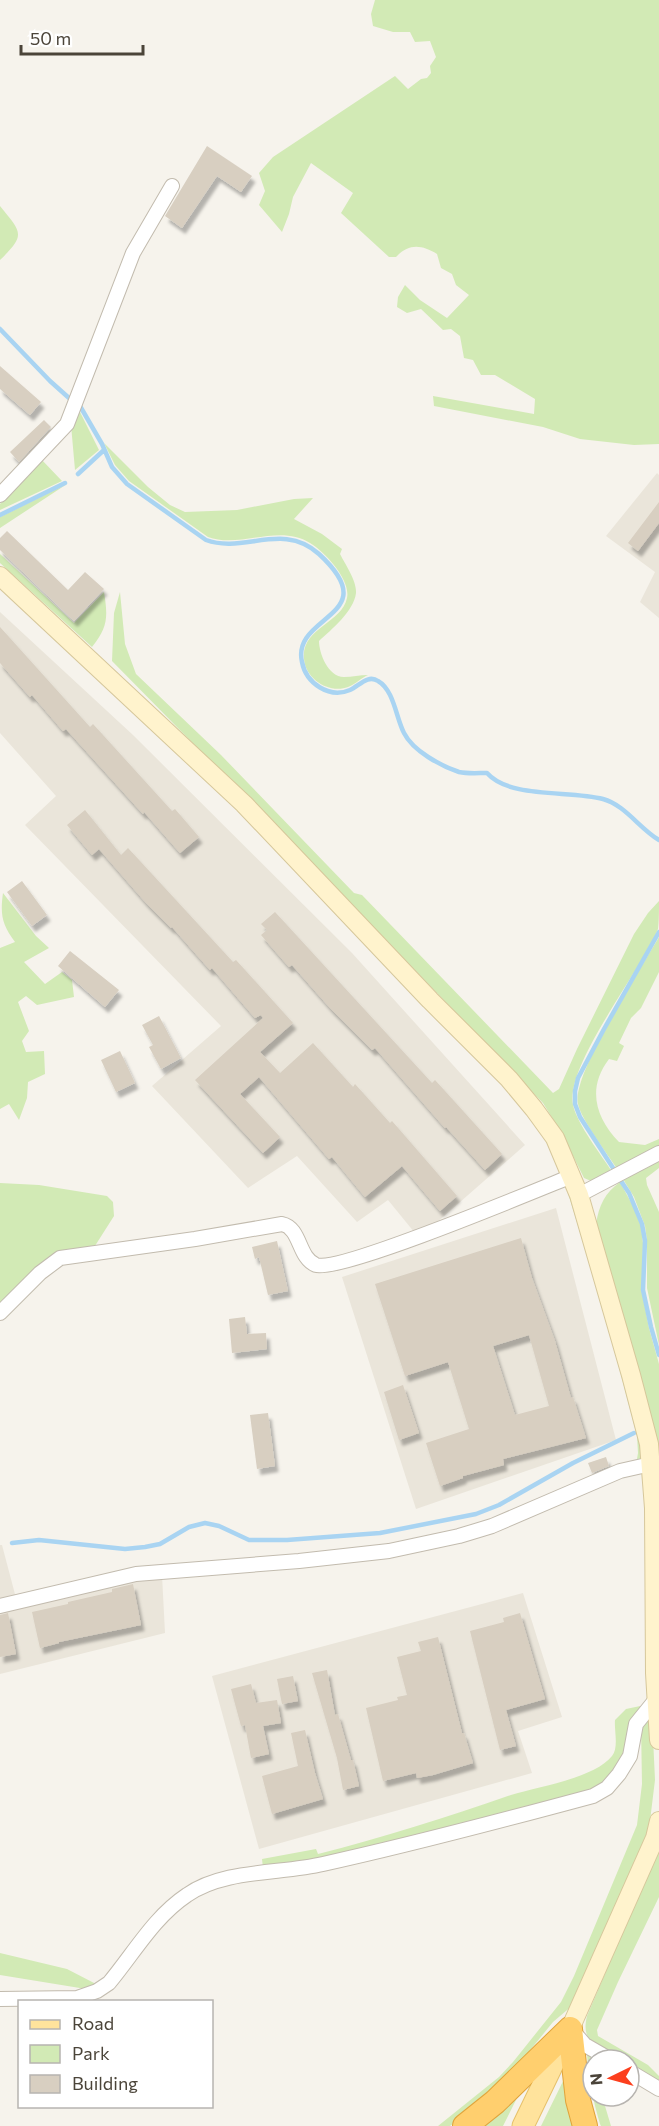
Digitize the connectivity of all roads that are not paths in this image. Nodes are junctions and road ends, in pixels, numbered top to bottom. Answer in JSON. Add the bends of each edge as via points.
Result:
{"nodes":[{"id":1,"x":172,"y":186,"type":"dead end"},
{"id":2,"x":0,"y":495,"type":"edge"},
{"id":3,"x":0,"y":576,"type":"edge"},
{"id":4,"x":659,"y":1153,"type":"edge"},
{"id":5,"x":572,"y":1176,"type":"junction"},
{"id":6,"x":579,"y":1195,"type":"junction"},
{"id":7,"x":0,"y":1313,"type":"edge"},
{"id":8,"x":651,"y":1464,"type":"junction"},
{"id":9,"x":0,"y":1606,"type":"edge"},
{"id":10,"x":657,"y":1698,"type":"junction"},
{"id":11,"x":659,"y":1740,"type":"edge"},
{"id":12,"x":659,"y":1821,"type":"edge"},
{"id":13,"x":0,"y":1999,"type":"edge"},
{"id":14,"x":570,"y":2029,"type":"junction"},
{"id":15,"x":590,"y":2048,"type":"edge"},
{"id":16,"x":641,"y":2078,"type":"edge"},
{"id":17,"x":659,"y":2089,"type":"edge"},
{"id":18,"x":465,"y":2126,"type":"edge"},
{"id":19,"x":523,"y":2126,"type":"edge"},
{"id":20,"x":585,"y":2126,"type":"edge"}],
"edges":[{"from":1,"to":2,"type":"street","via":[[134,253],[67,424]]},
{"from":3,"to":5,"type":"main road","via":[[244,804],[509,1079],[546,1124]]},
{"from":4,"to":6,"type":"street"},
{"from":5,"to":6,"type":"main road"},
{"from":5,"to":7,"type":"street","via":[[387,1248],[320,1266],[307,1258],[292,1230],[282,1224],[60,1258]]},
{"from":6,"to":8,"type":"main road","via":[[632,1375]]},
{"from":8,"to":9,"type":"street","via":[[620,1471],[492,1526],[459,1536],[388,1551],[136,1574]]},
{"from":8,"to":10,"type":"main road"},
{"from":10,"to":11,"type":"main road"},
{"from":10,"to":13,"type":"street","via":[[636,1724],[630,1756],[619,1774],[593,1796],[321,1865],[222,1880],[201,1887],[165,1912],[109,1983],[97,1991],[77,1998]]},
{"from":12,"to":14,"type":"main road","via":[[655,1838]]},
{"from":14,"to":15,"type":"street"},
{"from":14,"to":18,"type":"highway"},
{"from":14,"to":19,"type":"main road"},
{"from":14,"to":20,"type":"highway"},
{"from":16,"to":17,"type":"street"}]}
